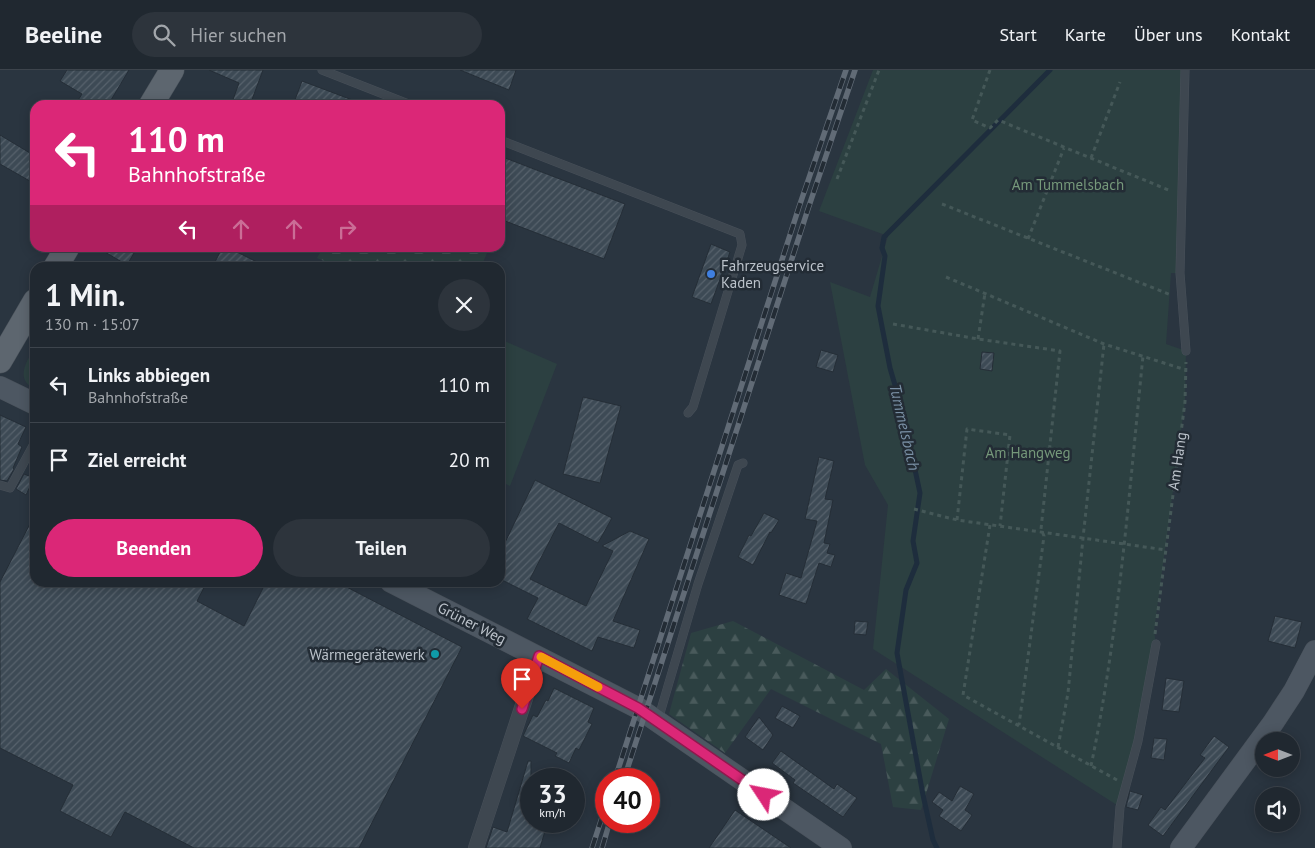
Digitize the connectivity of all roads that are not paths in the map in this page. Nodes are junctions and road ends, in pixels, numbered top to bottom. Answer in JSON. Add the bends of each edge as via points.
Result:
{"nodes":[{"id":1,"x":172,"y":70,"type":"edge"},
{"id":2,"x":322,"y":70,"type":"edge"},
{"id":3,"x":1185,"y":70,"type":"edge"},
{"id":4,"x":154,"y":100,"type":"edge"},
{"id":5,"x":398,"y":100,"type":"edge"},
{"id":6,"x":505,"y":142,"type":"edge"},
{"id":7,"x":30,"y":310,"type":"edge"},
{"id":8,"x":1186,"y":351,"type":"road end"},
{"id":9,"x":0,"y":361,"type":"edge"},
{"id":10,"x":0,"y":387,"type":"edge"},
{"id":11,"x":30,"y":402,"type":"edge"},
{"id":12,"x":688,"y":413,"type":"dead end"},
{"id":13,"x":30,"y":451,"type":"edge"},
{"id":14,"x":743,"y":463,"type":"dead end"},
{"id":15,"x":0,"y":485,"type":"edge"},
{"id":16,"x":401,"y":587,"type":"edge"},
{"id":17,"x":1156,"y":644,"type":"road end"},
{"id":18,"x":1315,"y":651,"type":"edge"},
{"id":19,"x":539,"y":656,"type":"junction"},
{"id":20,"x":657,"y":722,"type":"junction"},
{"id":21,"x":476,"y":848,"type":"edge"},
{"id":22,"x":841,"y":848,"type":"edge"},
{"id":23,"x":1117,"y":848,"type":"edge"},
{"id":24,"x":1181,"y":848,"type":"edge"}],
"edges":[{"from":1,"to":4,"type":"main road"},
{"from":2,"to":5,"type":"lane"},
{"from":3,"to":8,"type":"lane","via":[[1180,273]]},
{"from":6,"to":12,"type":"lane","via":[[740,234],[742,245]]},
{"from":7,"to":9,"type":"main road"},
{"from":10,"to":11,"type":"street"},
{"from":13,"to":15,"type":"lane","via":[[10,488]]},
{"from":14,"to":20,"type":"lane","via":[[738,465],[698,584]]},
{"from":16,"to":19,"type":"street","name":"Grüner Weg"},
{"from":17,"to":23,"type":"lane","via":[[1138,741],[1120,807]]},
{"from":18,"to":24,"type":"street","via":[[1273,723]]},
{"from":19,"to":20,"type":"street","name":"Grüner Weg","via":[[638,708]]},
{"from":19,"to":21,"type":"street"},
{"from":20,"to":22,"type":"street","name":"Grüner Weg"}]}
